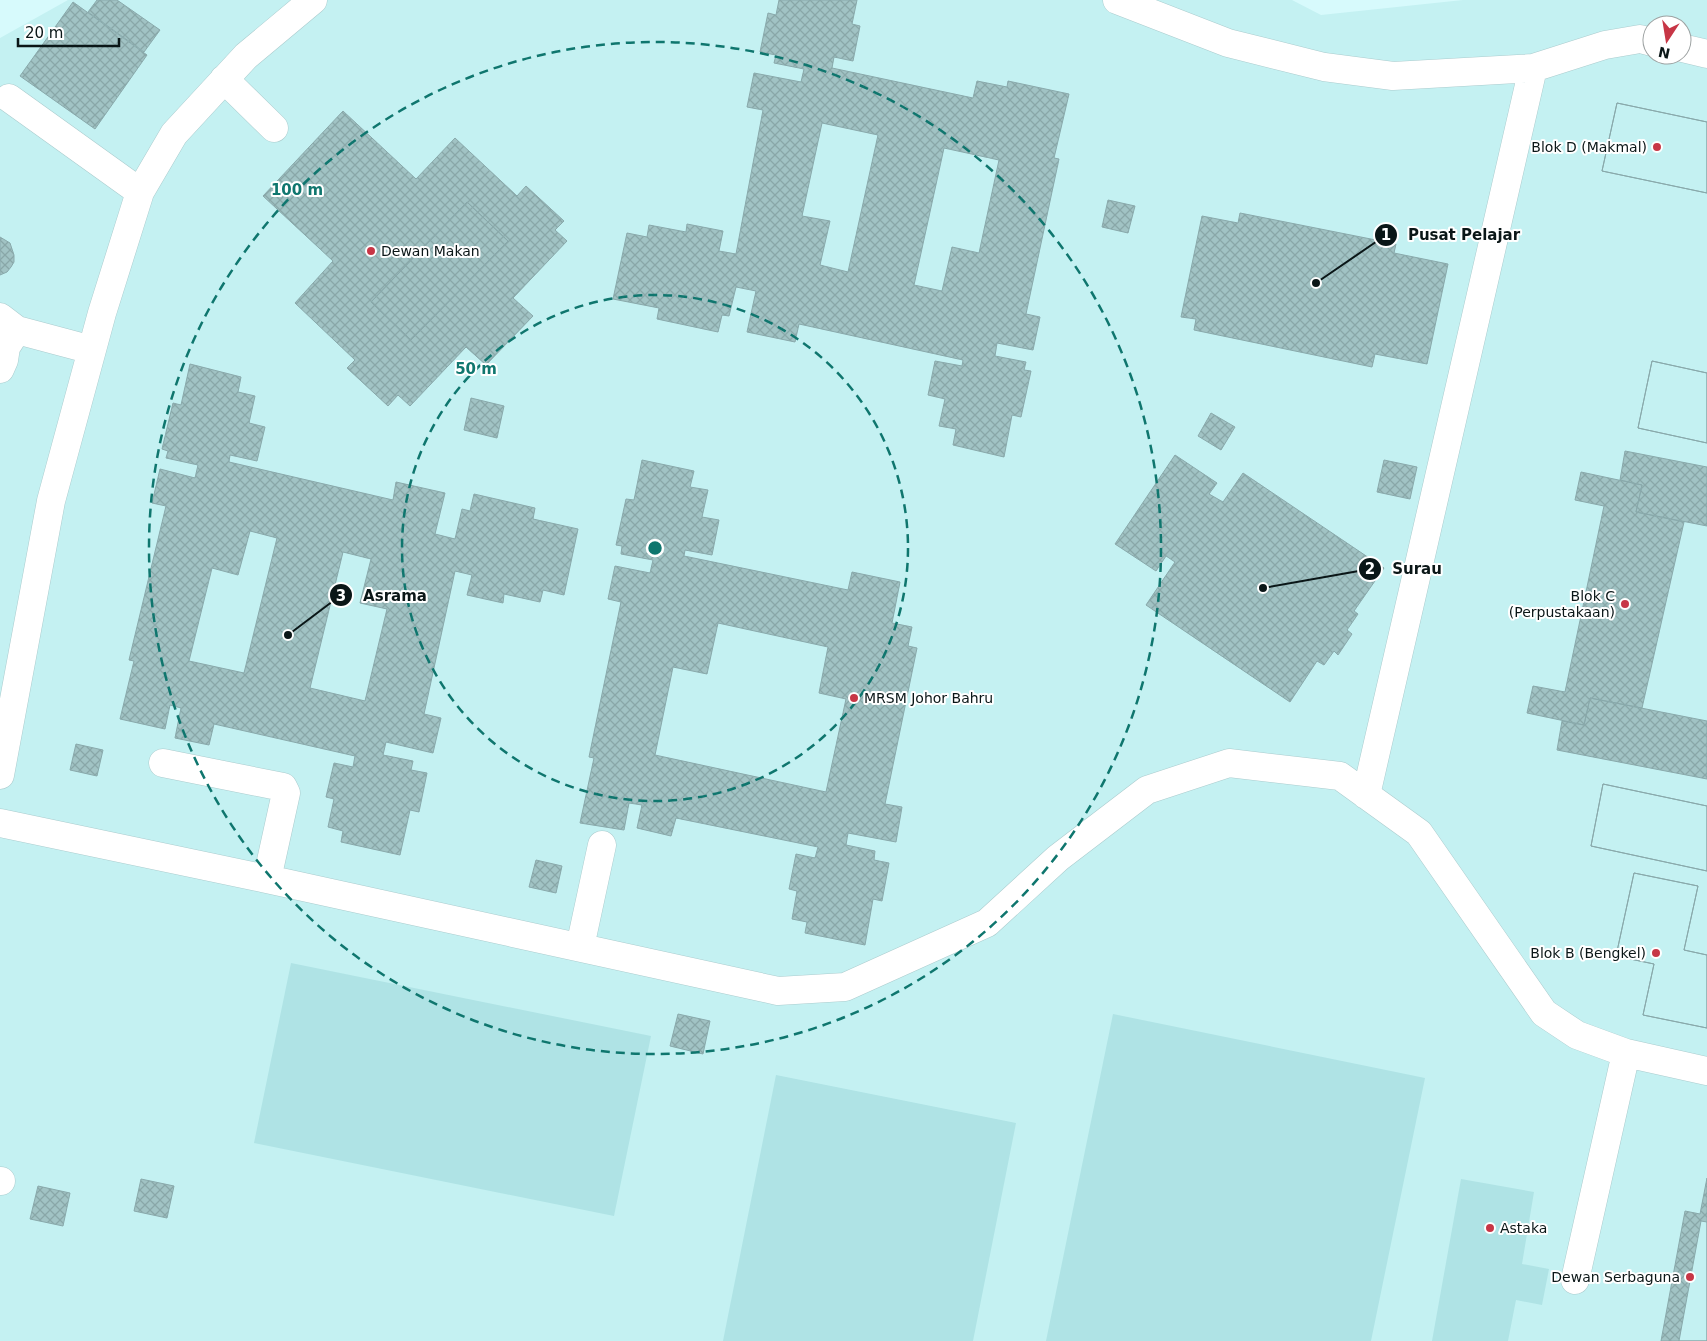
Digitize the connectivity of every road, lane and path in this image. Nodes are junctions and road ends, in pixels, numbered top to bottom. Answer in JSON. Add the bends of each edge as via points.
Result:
{"nodes":[{"id":1,"x":313,"y":0,"type":"edge"},
{"id":2,"x":1117,"y":0,"type":"edge"},
{"id":3,"x":1642,"y":40,"type":"edge"},
{"id":4,"x":1692,"y":50,"type":"edge"},
{"id":5,"x":1707,"y":54,"type":"edge"},
{"id":6,"x":1533,"y":68,"type":"junction"},
{"id":7,"x":224,"y":79,"type":"junction"},
{"id":8,"x":9,"y":98,"type":"dead end"},
{"id":9,"x":274,"y":128,"type":"dead end"},
{"id":10,"x":140,"y":192,"type":"junction"},
{"id":11,"x":8,"y":324,"type":"edge"},
{"id":12,"x":92,"y":350,"type":"junction"},
{"id":13,"x":0,"y":369,"type":"edge"},
{"id":14,"x":163,"y":763,"type":"dead end"},
{"id":15,"x":0,"y":775,"type":"edge"},
{"id":16,"x":1366,"y":794,"type":"junction"},
{"id":17,"x":0,"y":824,"type":"edge"},
{"id":18,"x":602,"y":845,"type":"dead end"},
{"id":19,"x":267,"y":879,"type":"junction"},
{"id":20,"x":580,"y":947,"type":"junction"},
{"id":21,"x":1626,"y":1053,"type":"junction"},
{"id":22,"x":1707,"y":1071,"type":"edge"},
{"id":23,"x":1575,"y":1280,"type":"dead end"}],
"edges":[{"from":1,"to":7,"type":"lane","via":[[246,56]]},
{"from":2,"to":6,"type":"lane","via":[[1228,43],[1324,67],[1393,76]]},
{"from":3,"to":6,"type":"lane","via":[[1604,44]]},
{"from":4,"to":5,"type":"lane"},
{"from":6,"to":16,"type":"lane"},
{"from":7,"to":9,"type":"lane"},
{"from":7,"to":10,"type":"lane","via":[[174,134]]},
{"from":8,"to":10,"type":"lane"},
{"from":10,"to":12,"type":"lane"},
{"from":11,"to":12,"type":"lane"},
{"from":11,"to":13,"type":"lane"},
{"from":12,"to":15,"type":"lane","via":[[52,501]]},
{"from":14,"to":19,"type":"lane","via":[[283,787],[286,793]]},
{"from":16,"to":20,"type":"lane","via":[[1340,776],[1229,763],[1147,790],[1058,858],[987,923],[845,987],[778,991]]},
{"from":16,"to":21,"type":"lane","via":[[1419,833],[1544,1013],[1577,1034]]},
{"from":17,"to":19,"type":"lane"},
{"from":18,"to":20,"type":"lane"},
{"from":19,"to":20,"type":"lane"},
{"from":21,"to":22,"type":"lane"},
{"from":21,"to":23,"type":"lane"}]}
